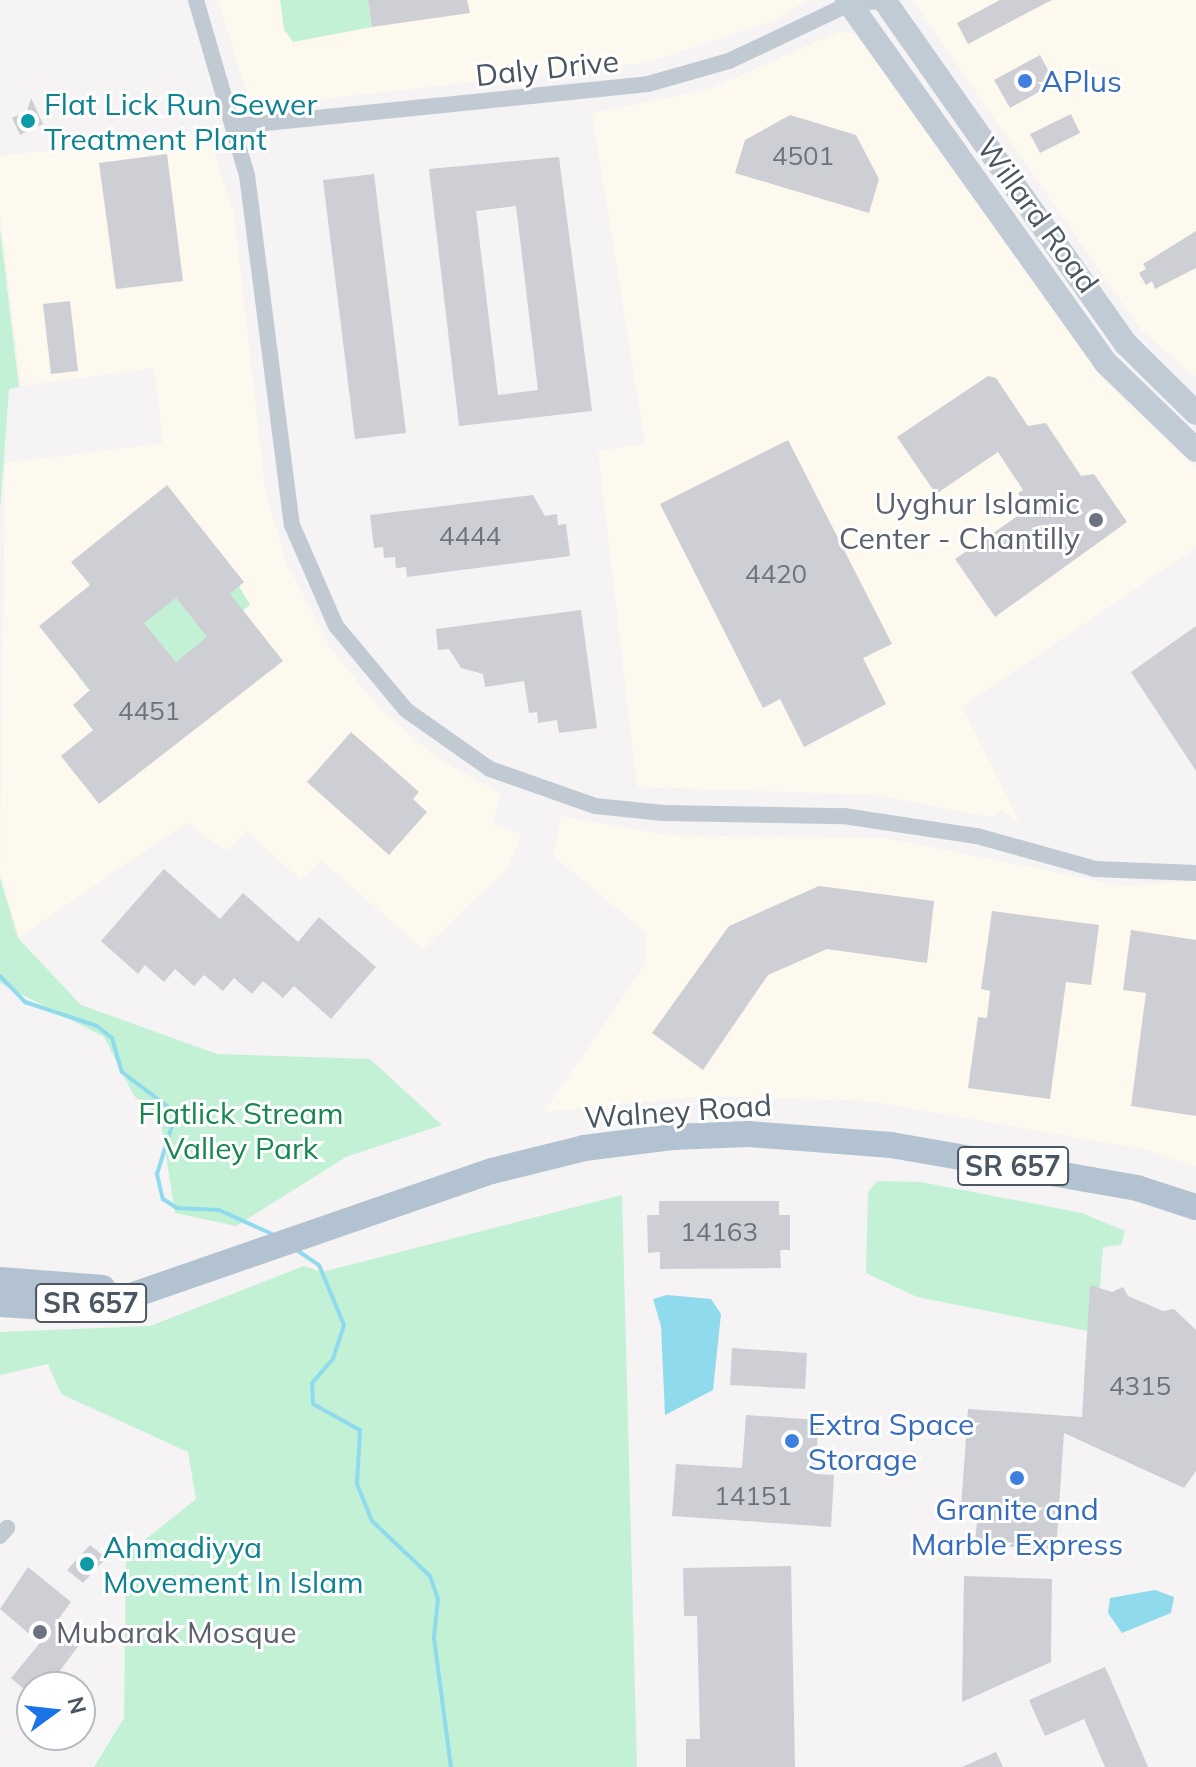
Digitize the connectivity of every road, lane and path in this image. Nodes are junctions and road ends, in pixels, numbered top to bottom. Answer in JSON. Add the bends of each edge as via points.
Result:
{"nodes":[{"id":1,"x":196,"y":0,"type":"edge"},
{"id":2,"x":850,"y":1,"type":"edge"},
{"id":3,"x":887,"y":1,"type":"edge"},
{"id":4,"x":236,"y":126,"type":"junction"},
{"id":5,"x":1196,"y":413,"type":"edge"},
{"id":6,"x":1196,"y":450,"type":"edge"},
{"id":7,"x":1196,"y":873,"type":"edge"},
{"id":8,"x":1196,"y":1207,"type":"edge"},
{"id":9,"x":0,"y":1280,"type":"edge"},
{"id":10,"x":178,"y":1280,"type":"junction"},
{"id":11,"x":0,"y":1304,"type":"edge"}],
"edges":[{"from":1,"to":4,"type":"street"},
{"from":2,"to":3,"type":"street","name":"Daly Drive"},
{"from":2,"to":4,"type":"street","name":"Daly Drive","via":[[742,56],[648,84]]},
{"from":2,"to":6,"type":"main road","name":"Willard Road","via":[[1106,363]]},
{"from":3,"to":5,"type":"main road","name":"Willard Road","via":[[1126,344]]},
{"from":4,"to":7,"type":"street","via":[[252,210],[281,472],[296,538],[352,649],[425,727],[513,780],[595,806],[664,813],[844,816],[977,836],[1095,869]]},
{"from":8,"to":10,"type":"main road","name":"Walney Road","number":"SR 657","via":[[1137,1188],[891,1145],[748,1134],[672,1137],[548,1155]]},
{"from":9,"to":10,"type":"main road","name":"Walney Road","number":"SR 657","via":[[109,1289]]},
{"from":10,"to":11,"type":"main road","name":"Walney Road","number":"SR 657","via":[[119,1300],[47,1307]]}]}
